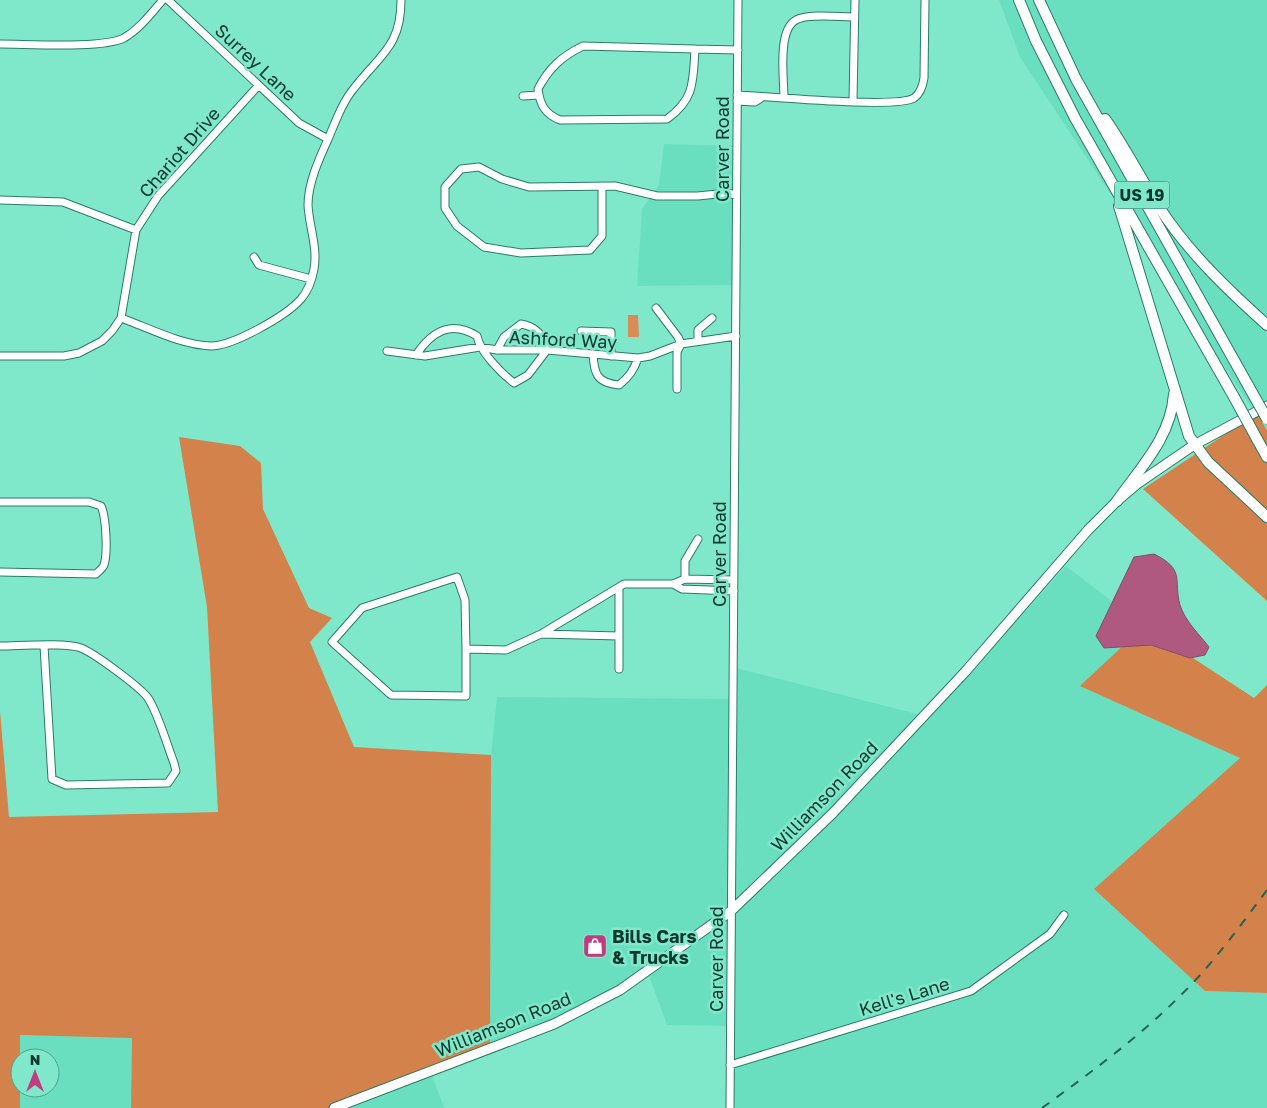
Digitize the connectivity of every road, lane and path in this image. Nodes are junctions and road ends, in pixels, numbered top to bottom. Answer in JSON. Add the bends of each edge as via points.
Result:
{"nodes":[{"id":1,"x":163,"y":0,"type":"edge"},
{"id":2,"x":168,"y":0,"type":"edge"},
{"id":3,"x":401,"y":0,"type":"edge"},
{"id":4,"x":738,"y":0,"type":"edge"},
{"id":5,"x":855,"y":0,"type":"edge"},
{"id":6,"x":925,"y":0,"type":"edge"},
{"id":7,"x":1019,"y":0,"type":"edge"},
{"id":8,"x":1039,"y":0,"type":"edge"},
{"id":9,"x":854,"y":17,"type":"junction"},
{"id":10,"x":0,"y":44,"type":"edge"},
{"id":11,"x":695,"y":49,"type":"junction"},
{"id":12,"x":738,"y":50,"type":"junction"},
{"id":13,"x":1076,"y":79,"type":"junction"},
{"id":14,"x":258,"y":86,"type":"junction"},
{"id":15,"x":539,"y":95,"type":"junction"},
{"id":16,"x":523,"y":96,"type":"dead end"},
{"id":17,"x":737,"y":98,"type":"junction"},
{"id":18,"x":784,"y":98,"type":"junction"},
{"id":19,"x":853,"y":100,"type":"junction"},
{"id":20,"x":328,"y":139,"type":"junction"},
{"id":21,"x":1111,"y":182,"type":"junction"},
{"id":22,"x":602,"y":186,"type":"junction"},
{"id":23,"x":734,"y":196,"type":"junction"},
{"id":24,"x":0,"y":200,"type":"edge"},
{"id":25,"x":136,"y":230,"type":"junction"},
{"id":26,"x":254,"y":257,"type":"dead end"},
{"id":27,"x":311,"y":279,"type":"junction"},
{"id":28,"x":656,"y":308,"type":"dead end"},
{"id":29,"x":121,"y":318,"type":"junction"},
{"id":30,"x":712,"y":318,"type":"dead end"},
{"id":31,"x":1267,"y":325,"type":"edge"},
{"id":32,"x":581,"y":331,"type":"dead end"},
{"id":33,"x":736,"y":336,"type":"junction"},
{"id":34,"x":698,"y":341,"type":"junction"},
{"id":35,"x":681,"y":344,"type":"junction"},
{"id":36,"x":480,"y":347,"type":"junction"},
{"id":37,"x":497,"y":350,"type":"junction"},
{"id":38,"x":547,"y":350,"type":"junction"},
{"id":39,"x":387,"y":352,"type":"dead end"},
{"id":40,"x":593,"y":354,"type":"junction"},
{"id":41,"x":416,"y":355,"type":"junction"},
{"id":42,"x":0,"y":356,"type":"edge"},
{"id":43,"x":611,"y":356,"type":"junction"},
{"id":44,"x":638,"y":358,"type":"junction"},
{"id":45,"x":1174,"y":388,"type":"junction"},
{"id":46,"x":677,"y":389,"type":"dead end"},
{"id":47,"x":1267,"y":406,"type":"edge"},
{"id":48,"x":1267,"y":419,"type":"edge"},
{"id":49,"x":1194,"y":445,"type":"junction"},
{"id":50,"x":1267,"y":457,"type":"edge"},
{"id":51,"x":1117,"y":501,"type":"junction"},
{"id":52,"x":0,"y":502,"type":"edge"},
{"id":53,"x":1267,"y":518,"type":"edge"},
{"id":54,"x":698,"y":539,"type":"dead end"},
{"id":55,"x":0,"y":572,"type":"edge"},
{"id":56,"x":685,"y":579,"type":"junction"},
{"id":57,"x":734,"y":580,"type":"junction"},
{"id":58,"x":673,"y":584,"type":"junction"},
{"id":59,"x":619,"y":587,"type":"junction"},
{"id":60,"x":734,"y":592,"type":"junction"},
{"id":61,"x":541,"y":634,"type":"junction"},
{"id":62,"x":619,"y":636,"type":"junction"},
{"id":63,"x":0,"y":646,"type":"edge"},
{"id":64,"x":44,"y":646,"type":"junction"},
{"id":65,"x":466,"y":649,"type":"junction"},
{"id":66,"x":619,"y":669,"type":"dead end"},
{"id":67,"x":731,"y":911,"type":"junction"},
{"id":68,"x":1064,"y":915,"type":"dead end"},
{"id":69,"x":730,"y":1065,"type":"junction"},
{"id":70,"x":334,"y":1108,"type":"edge"},
{"id":71,"x":730,"y":1108,"type":"edge"}],
"edges":[{"from":1,"to":10,"type":"street","via":[[144,22],[125,37],[108,44]]},
{"from":2,"to":14,"type":"street","name":"Surrey Lane"},
{"from":3,"to":20,"type":"street","via":[[395,41],[354,88]]},
{"from":4,"to":12,"type":"street","name":"Carver Road"},
{"from":5,"to":9,"type":"street"},
{"from":6,"to":19,"type":"street","via":[[924,78],[919,93],[914,98],[901,101]]},
{"from":7,"to":21,"type":"highway","number":"US 19","via":[[1050,70]]},
{"from":8,"to":13,"type":"highway","number":"US 19"},
{"from":9,"to":18,"type":"street","via":[[805,17],[789,25],[784,37]]},
{"from":9,"to":19,"type":"street"},
{"from":11,"to":12,"type":"street"},
{"from":11,"to":15,"type":"street","via":[[583,46],[556,62],[545,75],[538,89]]},
{"from":11,"to":15,"type":"street","via":[[688,100],[667,119],[560,120],[545,112]]},
{"from":12,"to":17,"type":"street","name":"Carver Road"},
{"from":13,"to":31,"type":"highway","via":[[1114,131],[1178,232],[1222,282]]},
{"from":13,"to":48,"type":"highway","number":"US 19","bridge":true},
{"from":14,"to":20,"type":"street","name":"Surrey Lane","via":[[299,123]]},
{"from":14,"to":25,"type":"street","name":"Chariot Drive","via":[[158,196]]},
{"from":15,"to":16,"type":"street"},
{"from":17,"to":18,"type":"street","via":[[755,102],[761,98]]},
{"from":17,"to":23,"type":"street","name":"Carver Road"},
{"from":18,"to":19,"type":"street"},
{"from":20,"to":27,"type":"street","via":[[309,190],[315,257]]},
{"from":21,"to":45,"type":"highway"},
{"from":21,"to":50,"type":"highway","number":"US 19","bridge":true},
{"from":22,"to":22,"type":"street","via":[[528,187],[479,168],[461,169],[445,187],[445,208],[457,226],[484,247],[521,253],[590,250],[602,236]]},
{"from":22,"to":23,"type":"street","via":[[657,196],[727,193]]},
{"from":23,"to":33,"type":"street","name":"Carver Road"},
{"from":24,"to":25,"type":"street","via":[[63,202]]},
{"from":25,"to":29,"type":"street","name":"Chariot Drive"},
{"from":26,"to":27,"type":"street","via":[[259,264]]},
{"from":27,"to":29,"type":"street","via":[[308,290],[290,309],[227,343],[212,346],[194,344]]},
{"from":28,"to":35,"type":"street"},
{"from":29,"to":42,"type":"street","name":"Chariot Drive","via":[[102,341],[78,354]]},
{"from":30,"to":34,"type":"street","via":[[698,330]]},
{"from":32,"to":43,"type":"street","via":[[611,332]]},
{"from":33,"to":34,"type":"street","name":"Ashford Way"},
{"from":33,"to":57,"type":"street","name":"Carver Road"},
{"from":34,"to":35,"type":"street","name":"Ashford Way"},
{"from":35,"to":44,"type":"street","name":"Ashford Way"},
{"from":35,"to":46,"type":"street","via":[[677,352]]},
{"from":36,"to":37,"type":"street","name":"Ashford Way"},
{"from":36,"to":38,"type":"street","via":[[499,371],[514,383],[528,375]]},
{"from":36,"to":41,"type":"street","name":"Ashford Way"},
{"from":36,"to":41,"type":"street","via":[[478,336],[466,329],[451,329],[426,340]]},
{"from":37,"to":38,"type":"street","name":"Ashford Way"},
{"from":37,"to":38,"type":"street","via":[[504,337],[520,324],[530,325],[541,335]]},
{"from":38,"to":40,"type":"street","name":"Ashford Way"},
{"from":39,"to":41,"type":"street","name":"Ashford Way"},
{"from":40,"to":43,"type":"street","name":"Ashford Way"},
{"from":40,"to":44,"type":"street","via":[[593,367],[606,384],[618,385],[627,378]]},
{"from":43,"to":44,"type":"street","name":"Ashford Way"},
{"from":45,"to":49,"type":"highway"},
{"from":45,"to":51,"type":"highway","via":[[1171,417],[1161,440]]},
{"from":47,"to":49,"type":"main road","name":"Williamson Road"},
{"from":49,"to":51,"type":"main road","name":"Williamson Road"},
{"from":49,"to":53,"type":"highway"},
{"from":51,"to":67,"type":"main road","name":"Williamson Road","via":[[834,813]]},
{"from":52,"to":55,"type":"street","via":[[89,502],[101,506],[105,514],[104,566],[96,574]]},
{"from":54,"to":56,"type":"street","via":[[685,561]]},
{"from":56,"to":57,"type":"street"},
{"from":56,"to":58,"type":"street"},
{"from":57,"to":60,"type":"street","name":"Carver Road"},
{"from":58,"to":59,"type":"street","via":[[624,584]]},
{"from":58,"to":60,"type":"street","via":[[682,589]]},
{"from":59,"to":61,"type":"street"},
{"from":59,"to":62,"type":"street"},
{"from":60,"to":67,"type":"street","name":"Carver Road"},
{"from":61,"to":62,"type":"street"},
{"from":61,"to":65,"type":"street","via":[[506,650]]},
{"from":62,"to":66,"type":"street"},
{"from":63,"to":64,"type":"street"},
{"from":64,"to":64,"type":"street","via":[[52,779],[66,785],[168,783],[176,771],[174,762],[148,698],[102,661],[80,648]]},
{"from":65,"to":65,"type":"street","via":[[466,696],[391,695],[332,642],[362,608],[457,577],[465,600]]},
{"from":67,"to":69,"type":"street","name":"Carver Road"},
{"from":67,"to":70,"type":"main road","name":"Williamson Road","via":[[620,990],[554,1024]]},
{"from":68,"to":69,"type":"street","name":"Kell's Lane","via":[[1050,934],[971,991]]},
{"from":69,"to":71,"type":"street","name":"Carver Road"}]}
